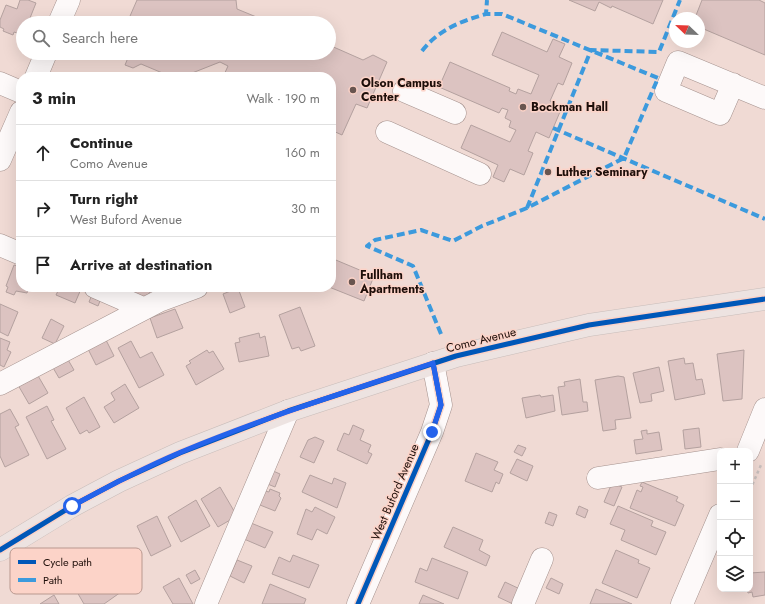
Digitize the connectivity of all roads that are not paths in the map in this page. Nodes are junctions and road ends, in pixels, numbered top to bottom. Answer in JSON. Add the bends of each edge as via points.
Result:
{"nodes":[{"id":1,"x":69,"y":0,"type":"edge"},
{"id":2,"x":62,"y":16,"type":"edge"},
{"id":3,"x":43,"y":60,"type":"edge"},
{"id":4,"x":38,"y":72,"type":"edge"},
{"id":5,"x":0,"y":83,"type":"edge"},
{"id":6,"x":733,"y":84,"type":"dead end"},
{"id":7,"x":16,"y":90,"type":"edge"},
{"id":8,"x":404,"y":91,"type":"dead end"},
{"id":9,"x":765,"y":98,"type":"edge"},
{"id":10,"x":456,"y":113,"type":"dead end"},
{"id":11,"x":16,"y":123,"type":"edge"},
{"id":12,"x":387,"y":132,"type":"dead end"},
{"id":13,"x":0,"y":160,"type":"edge"},
{"id":14,"x":480,"y":174,"type":"dead end"},
{"id":15,"x":0,"y":245,"type":"edge"},
{"id":16,"x":16,"y":252,"type":"edge"},
{"id":17,"x":106,"y":292,"type":"edge"},
{"id":18,"x":183,"y":292,"type":"edge"},
{"id":19,"x":765,"y":299,"type":"edge"},
{"id":20,"x":143,"y":308,"type":"junction"},
{"id":21,"x":433,"y":363,"type":"junction"},
{"id":22,"x":0,"y":384,"type":"edge"},
{"id":23,"x":765,"y":410,"type":"edge"},
{"id":24,"x":288,"y":411,"type":"junction"},
{"id":25,"x":756,"y":455,"type":"edge"},
{"id":26,"x":717,"y":459,"type":"edge"},
{"id":27,"x":598,"y":478,"type":"dead end"},
{"id":28,"x":718,"y":520,"type":"edge"},
{"id":29,"x":0,"y":550,"type":"edge"},
{"id":30,"x":542,"y":559,"type":"dead end"},
{"id":31,"x":205,"y":604,"type":"edge"},
{"id":32,"x":358,"y":604,"type":"edge"},
{"id":33,"x":523,"y":604,"type":"edge"},
{"id":34,"x":682,"y":604,"type":"edge"}],
"edges":[{"from":1,"to":2,"type":"street"},
{"from":3,"to":4,"type":"street"},
{"from":5,"to":7,"type":"street"},
{"from":6,"to":9,"type":"street"},
{"from":8,"to":10,"type":"street"},
{"from":11,"to":13,"type":"street"},
{"from":12,"to":14,"type":"street"},
{"from":15,"to":16,"type":"street"},
{"from":17,"to":20,"type":"street"},
{"from":18,"to":20,"type":"street"},
{"from":19,"to":21,"type":"main road","name":"Como Avenue","via":[[589,325]]},
{"from":20,"to":22,"type":"street"},
{"from":21,"to":24,"type":"main road","name":"Como Avenue"},
{"from":21,"to":32,"type":"street","name":"West Buford Avenue","via":[[441,405],[432,432]]},
{"from":23,"to":25,"type":"street"},
{"from":24,"to":29,"type":"main road","name":"Como Avenue","via":[[180,453],[119,481]]},
{"from":24,"to":31,"type":"street"},
{"from":26,"to":27,"type":"street"},
{"from":28,"to":34,"type":"street"},
{"from":30,"to":33,"type":"street"}]}
